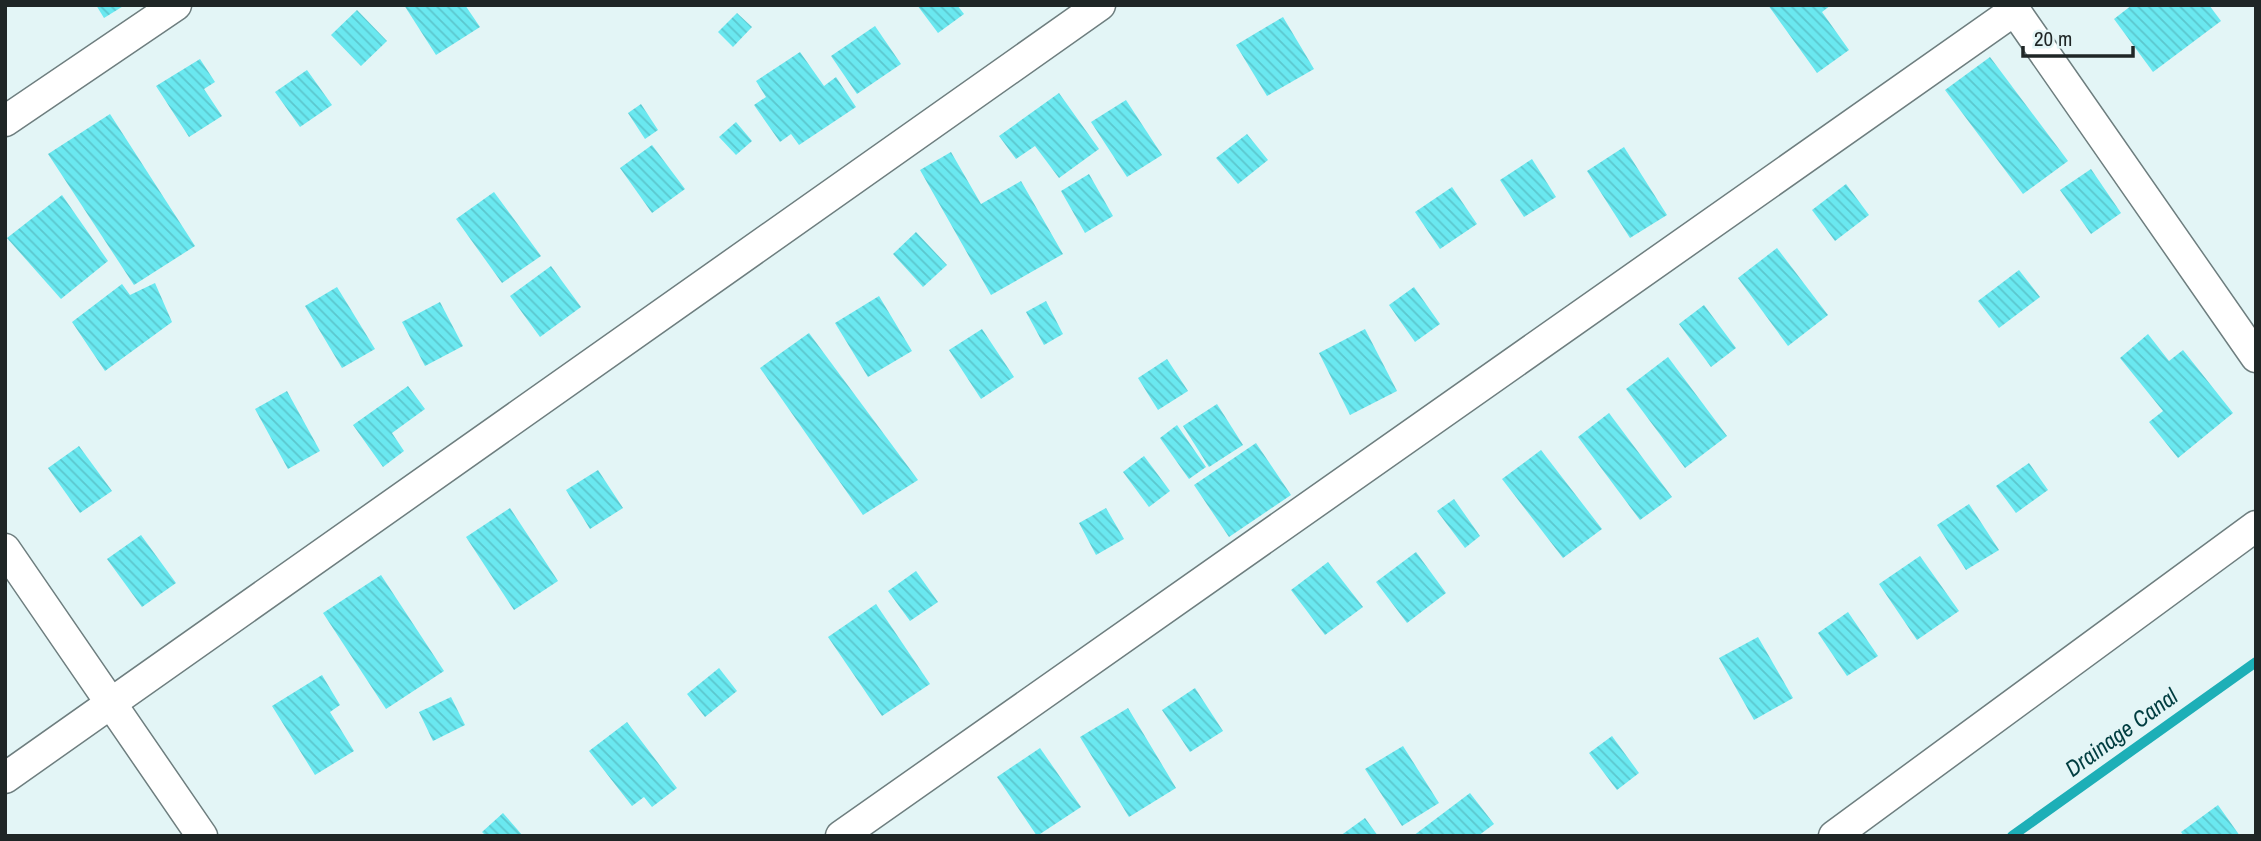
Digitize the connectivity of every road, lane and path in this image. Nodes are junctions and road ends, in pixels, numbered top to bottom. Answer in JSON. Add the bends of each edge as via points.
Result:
{"nodes":[{"id":1,"x":176,"y":5,"type":"edge"},
{"id":2,"x":1100,"y":5,"type":"edge"},
{"id":3,"x":2013,"y":8,"type":"edge"},
{"id":4,"x":5,"y":121,"type":"edge"},
{"id":5,"x":2256,"y":357,"type":"edge"},
{"id":6,"x":2256,"y":526,"type":"edge"},
{"id":7,"x":5,"y":549,"type":"edge"},
{"id":8,"x":113,"y":704,"type":"junction"},
{"id":9,"x":5,"y":778,"type":"edge"},
{"id":10,"x":202,"y":836,"type":"edge"},
{"id":11,"x":841,"y":836,"type":"edge"},
{"id":12,"x":1834,"y":836,"type":"edge"}],
"edges":[{"from":1,"to":4,"type":"street"},
{"from":2,"to":8,"type":"street"},
{"from":3,"to":5,"type":"street"},
{"from":3,"to":11,"type":"street"},
{"from":6,"to":12,"type":"street"},
{"from":7,"to":8,"type":"street"},
{"from":8,"to":9,"type":"street"},
{"from":8,"to":10,"type":"street"}]}
